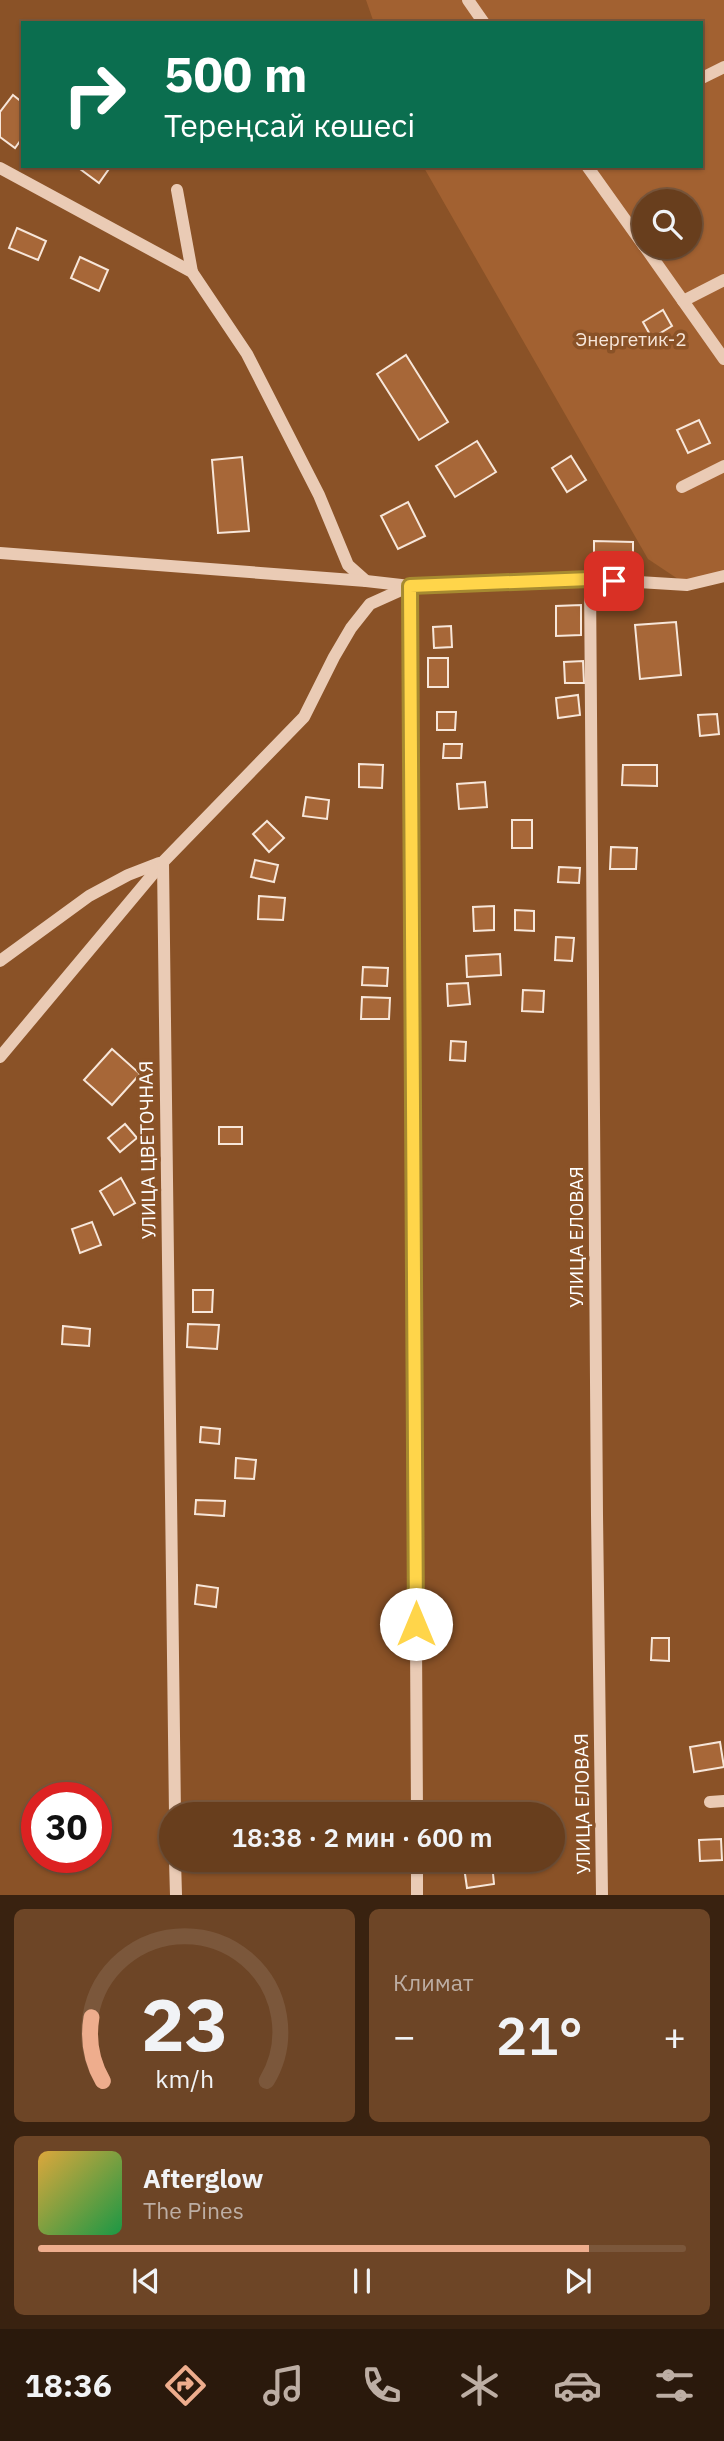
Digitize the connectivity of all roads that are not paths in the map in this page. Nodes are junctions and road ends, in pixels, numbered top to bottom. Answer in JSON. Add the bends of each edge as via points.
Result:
{"nodes":[{"id":1,"x":468,"y":0,"type":"edge"},
{"id":2,"x":483,"y":21,"type":"edge"},
{"id":3,"x":724,"y":67,"type":"edge"},
{"id":4,"x":703,"y":78,"type":"edge"},
{"id":5,"x":0,"y":168,"type":"edge"},
{"id":6,"x":588,"y":168,"type":"edge"},
{"id":7,"x":177,"y":190,"type":"dead end"},
{"id":8,"x":632,"y":229,"type":"edge"},
{"id":9,"x":653,"y":259,"type":"edge"},
{"id":10,"x":192,"y":272,"type":"junction"},
{"id":11,"x":724,"y":280,"type":"edge"},
{"id":12,"x":683,"y":301,"type":"junction"},
{"id":13,"x":724,"y":359,"type":"edge"},
{"id":14,"x":724,"y":466,"type":"edge"},
{"id":15,"x":682,"y":487,"type":"dead end"},
{"id":16,"x":0,"y":553,"type":"edge"},
{"id":17,"x":724,"y":576,"type":"edge"},
{"id":18,"x":590,"y":579,"type":"junction"},
{"id":19,"x":366,"y":581,"type":"junction"},
{"id":20,"x":410,"y":586,"type":"junction"},
{"id":21,"x":163,"y":862,"type":"junction"},
{"id":22,"x":0,"y":961,"type":"edge"},
{"id":23,"x":0,"y":1057,"type":"edge"},
{"id":24,"x":175,"y":1802,"type":"edge"},
{"id":25,"x":417,"y":1802,"type":"edge"},
{"id":26,"x":175,"y":1872,"type":"edge"},
{"id":27,"x":417,"y":1872,"type":"edge"},
{"id":28,"x":176,"y":1895,"type":"edge"},
{"id":29,"x":417,"y":1895,"type":"edge"},
{"id":30,"x":602,"y":1895,"type":"edge"}],
"edges":[{"from":1,"to":2,"type":"street"},
{"from":3,"to":4,"type":"street"},
{"from":5,"to":10,"type":"street"},
{"from":6,"to":8,"type":"street"},
{"from":7,"to":10,"type":"street"},
{"from":9,"to":12,"type":"street"},
{"from":10,"to":19,"type":"street","via":[[247,354],[319,495],[348,565]]},
{"from":11,"to":12,"type":"street"},
{"from":12,"to":13,"type":"street"},
{"from":14,"to":15,"type":"street"},
{"from":16,"to":19,"type":"street"},
{"from":17,"to":18,"type":"street","via":[[687,585]]},
{"from":18,"to":20,"type":"street"},
{"from":18,"to":30,"type":"street","name":"УЛИЦА ЕЛОВАЯ"},
{"from":19,"to":20,"type":"street"},
{"from":20,"to":21,"type":"street","via":[[370,604],[340,647],[304,717]]},
{"from":20,"to":25,"type":"street"},
{"from":21,"to":22,"type":"street","via":[[89,896]]},
{"from":21,"to":23,"type":"street"},
{"from":21,"to":24,"type":"street","name":"УЛИЦА ЦВЕТОЧНАЯ"},
{"from":26,"to":28,"type":"street"},
{"from":27,"to":29,"type":"street"}]}
